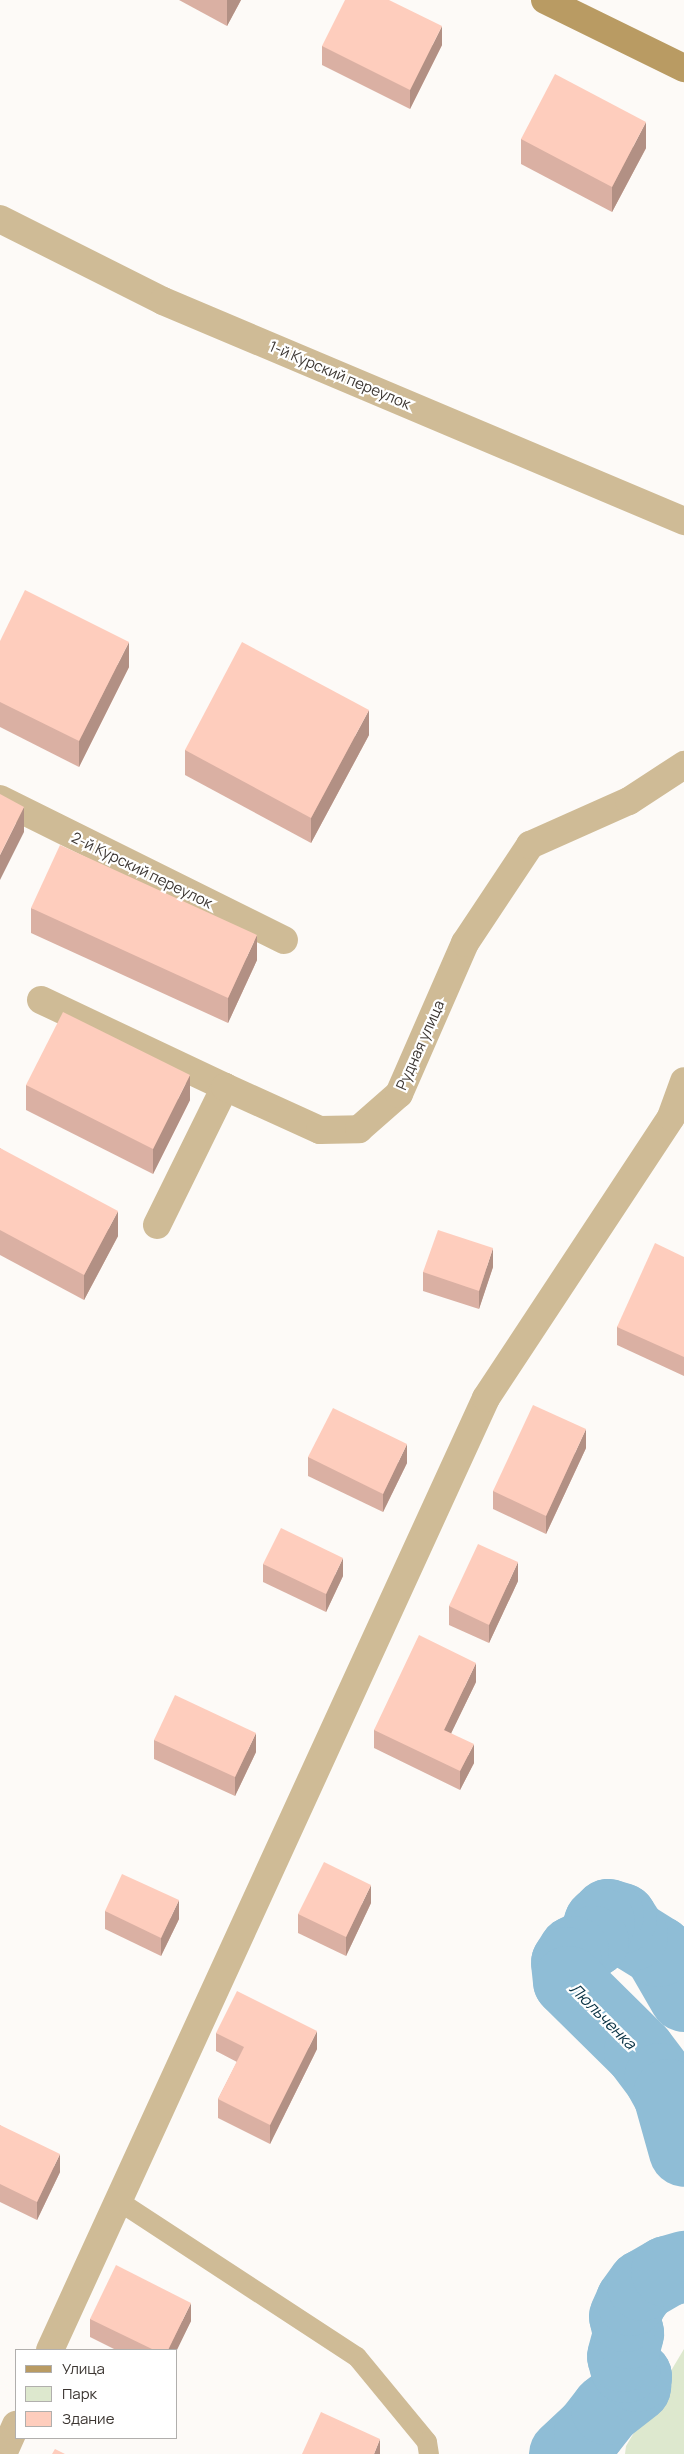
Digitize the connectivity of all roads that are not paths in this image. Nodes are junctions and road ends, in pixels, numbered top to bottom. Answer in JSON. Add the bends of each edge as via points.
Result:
{"nodes":[{"id":1,"x":545,"y":0,"type":"edge"},
{"id":2,"x":684,"y":68,"type":"edge"},
{"id":3,"x":0,"y":219,"type":"edge"},
{"id":4,"x":684,"y":521,"type":"edge"},
{"id":5,"x":684,"y":765,"type":"edge"},
{"id":6,"x":0,"y":799,"type":"edge"},
{"id":7,"x":284,"y":940,"type":"dead end"},
{"id":8,"x":41,"y":1000,"type":"dead end"},
{"id":9,"x":684,"y":1081,"type":"edge"},
{"id":10,"x":225,"y":1087,"type":"junction"},
{"id":11,"x":156,"y":1225,"type":"dead end"},
{"id":12,"x":117,"y":2200,"type":"junction"},
{"id":13,"x":50,"y":2349,"type":"edge"},
{"id":14,"x":15,"y":2428,"type":"edge"},
{"id":15,"x":4,"y":2454,"type":"edge"},
{"id":16,"x":429,"y":2454,"type":"edge"}],
"edges":[{"from":1,"to":2,"type":"main road"},
{"from":3,"to":4,"type":"street","name":"1-й Курский переулок","via":[[163,301]]},
{"from":5,"to":10,"type":"street","name":"Рудная улица","via":[[629,801],[530,845],[465,943],[400,1094],[359,1129],[320,1130]]},
{"from":6,"to":7,"type":"street","name":"2-й Курский переулок"},
{"from":8,"to":10,"type":"street","name":"Рудная улица"},
{"from":9,"to":12,"type":"street","via":[[671,1117],[486,1398]]},
{"from":10,"to":11,"type":"street"},
{"from":12,"to":13,"type":"street"},
{"from":12,"to":16,"type":"lane","via":[[357,2357],[427,2442]]},
{"from":14,"to":15,"type":"street"}]}
